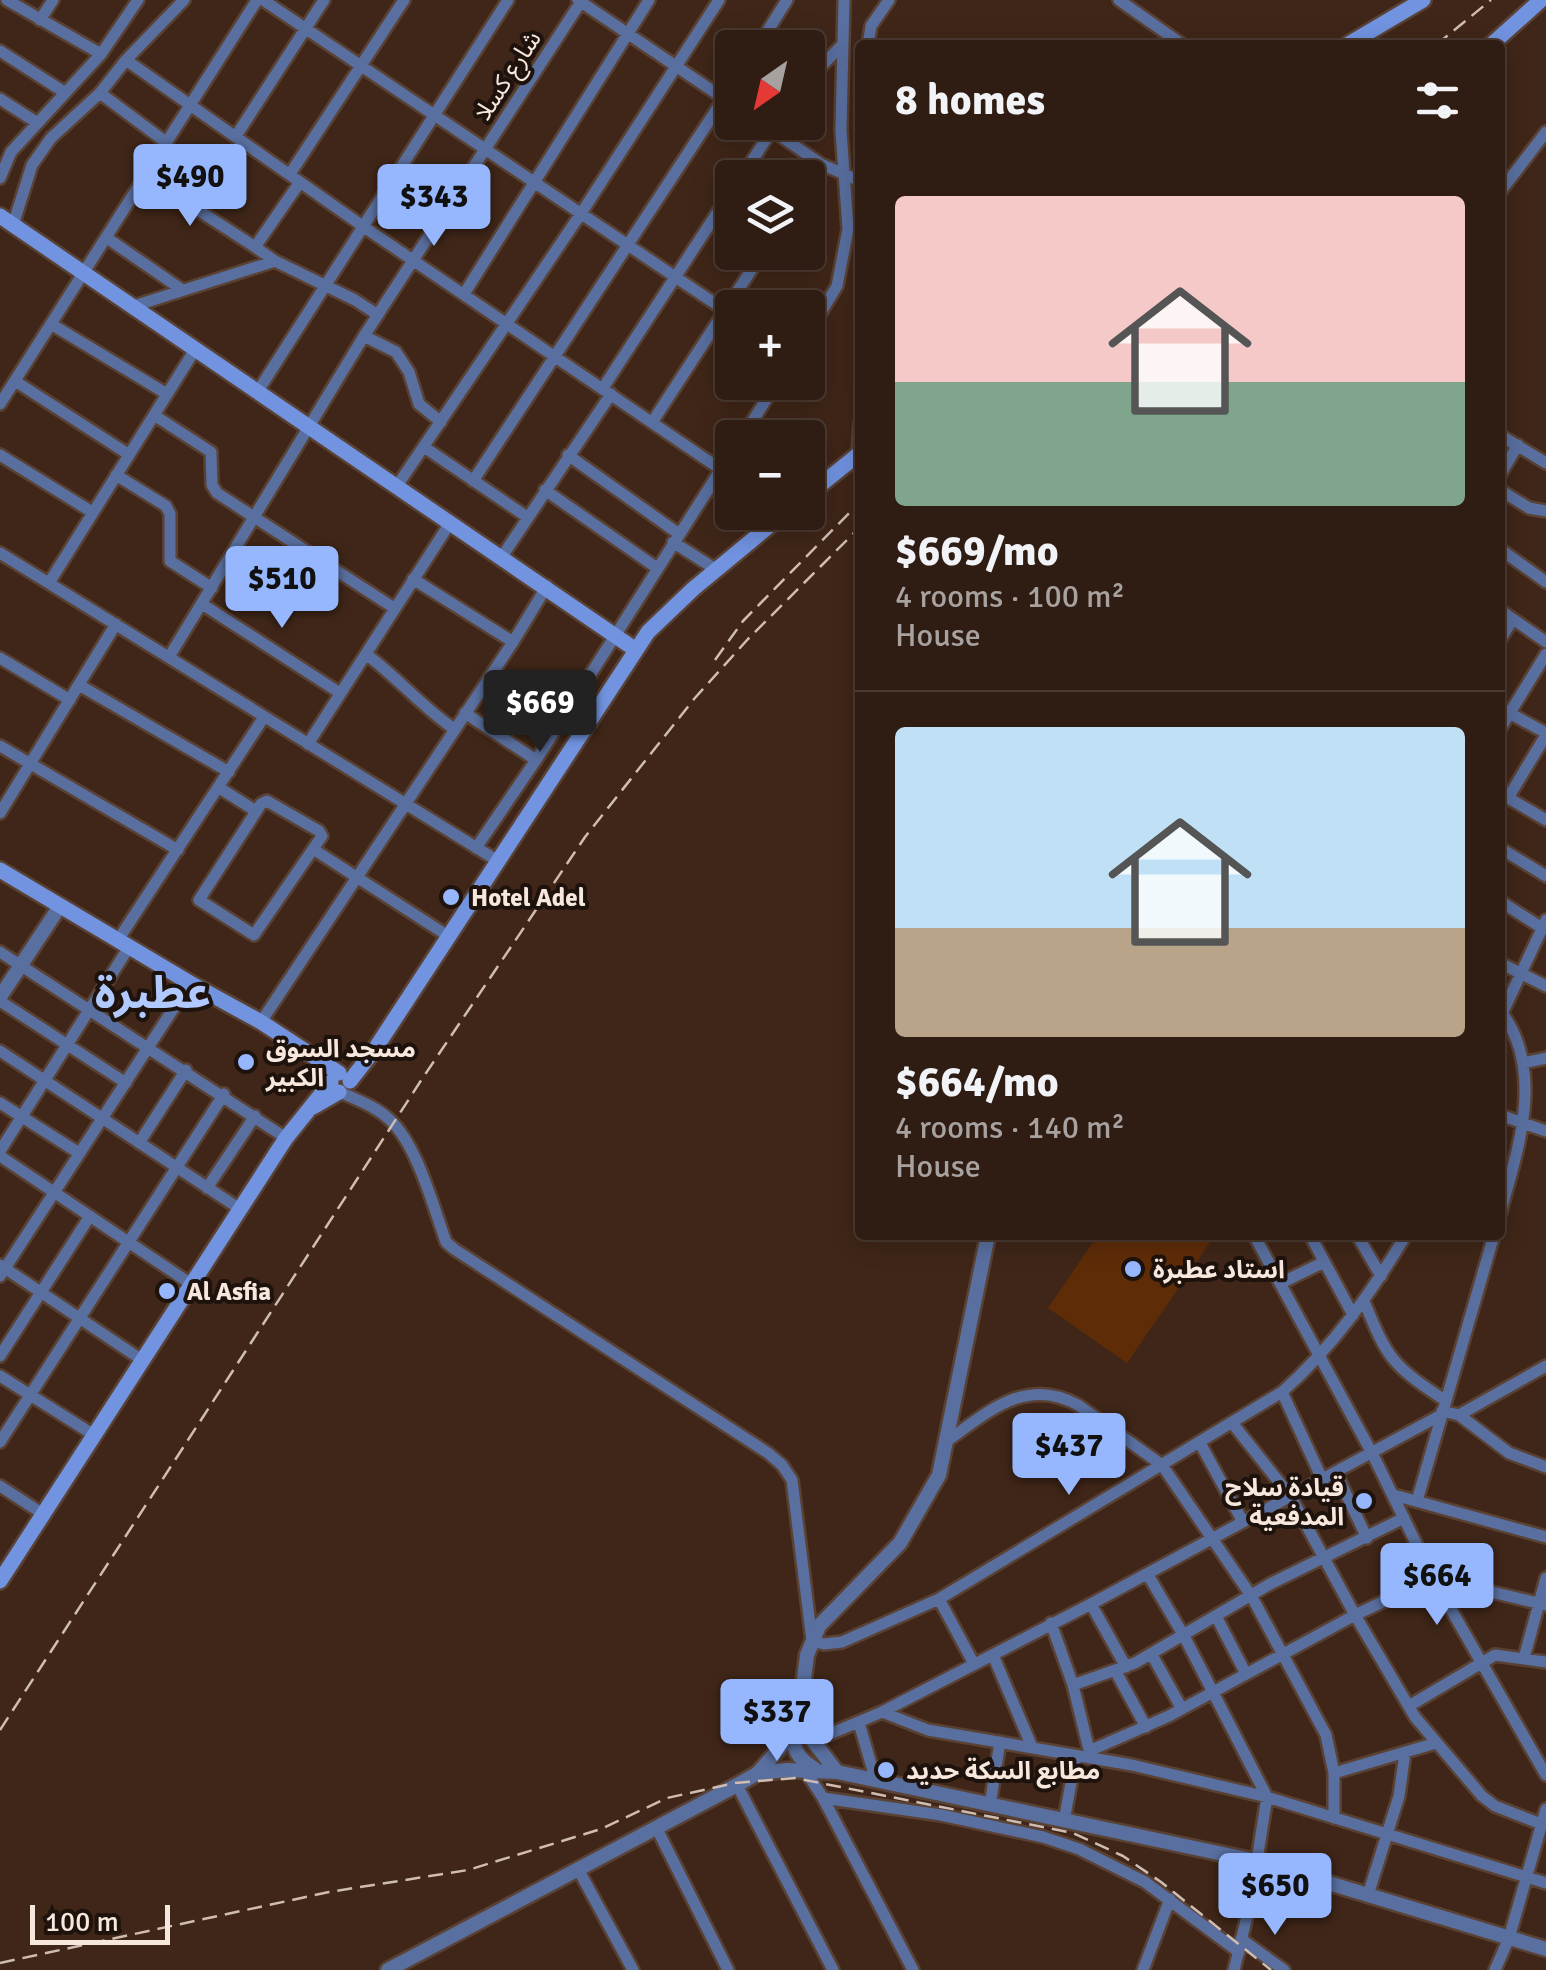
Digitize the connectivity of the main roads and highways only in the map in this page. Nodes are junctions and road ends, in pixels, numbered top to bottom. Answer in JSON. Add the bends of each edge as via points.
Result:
{"nodes":[{"id":1,"x":1423,"y":0,"type":"edge"},
{"id":2,"x":1541,"y":0,"type":"edge"},
{"id":3,"x":1355,"y":40,"type":"edge"},
{"id":4,"x":1497,"y":40,"type":"edge"},
{"id":5,"x":5,"y":220,"type":"edge"},
{"id":6,"x":855,"y":456,"type":"edge"},
{"id":7,"x":825,"y":481,"type":"edge"},
{"id":8,"x":761,"y":530,"type":"edge"},
{"id":9,"x":636,"y":650,"type":"junction"},
{"id":10,"x":0,"y":870,"type":"edge"},
{"id":11,"x":340,"y":1082,"type":"junction"},
{"id":12,"x":0,"y":1581,"type":"edge"}],
"edges":[{"from":1,"to":3,"type":"main road"},
{"from":2,"to":4,"type":"main road"},
{"from":5,"to":9,"type":"main road"},
{"from":6,"to":7,"type":"main road"},
{"from":8,"to":9,"type":"main road","via":[[661,617]]},
{"from":9,"to":11,"type":"main road","via":[[364,1063]]},
{"from":10,"to":11,"type":"main road","via":[[261,1022]]},
{"from":11,"to":12,"type":"main road","via":[[286,1138]]}]}
